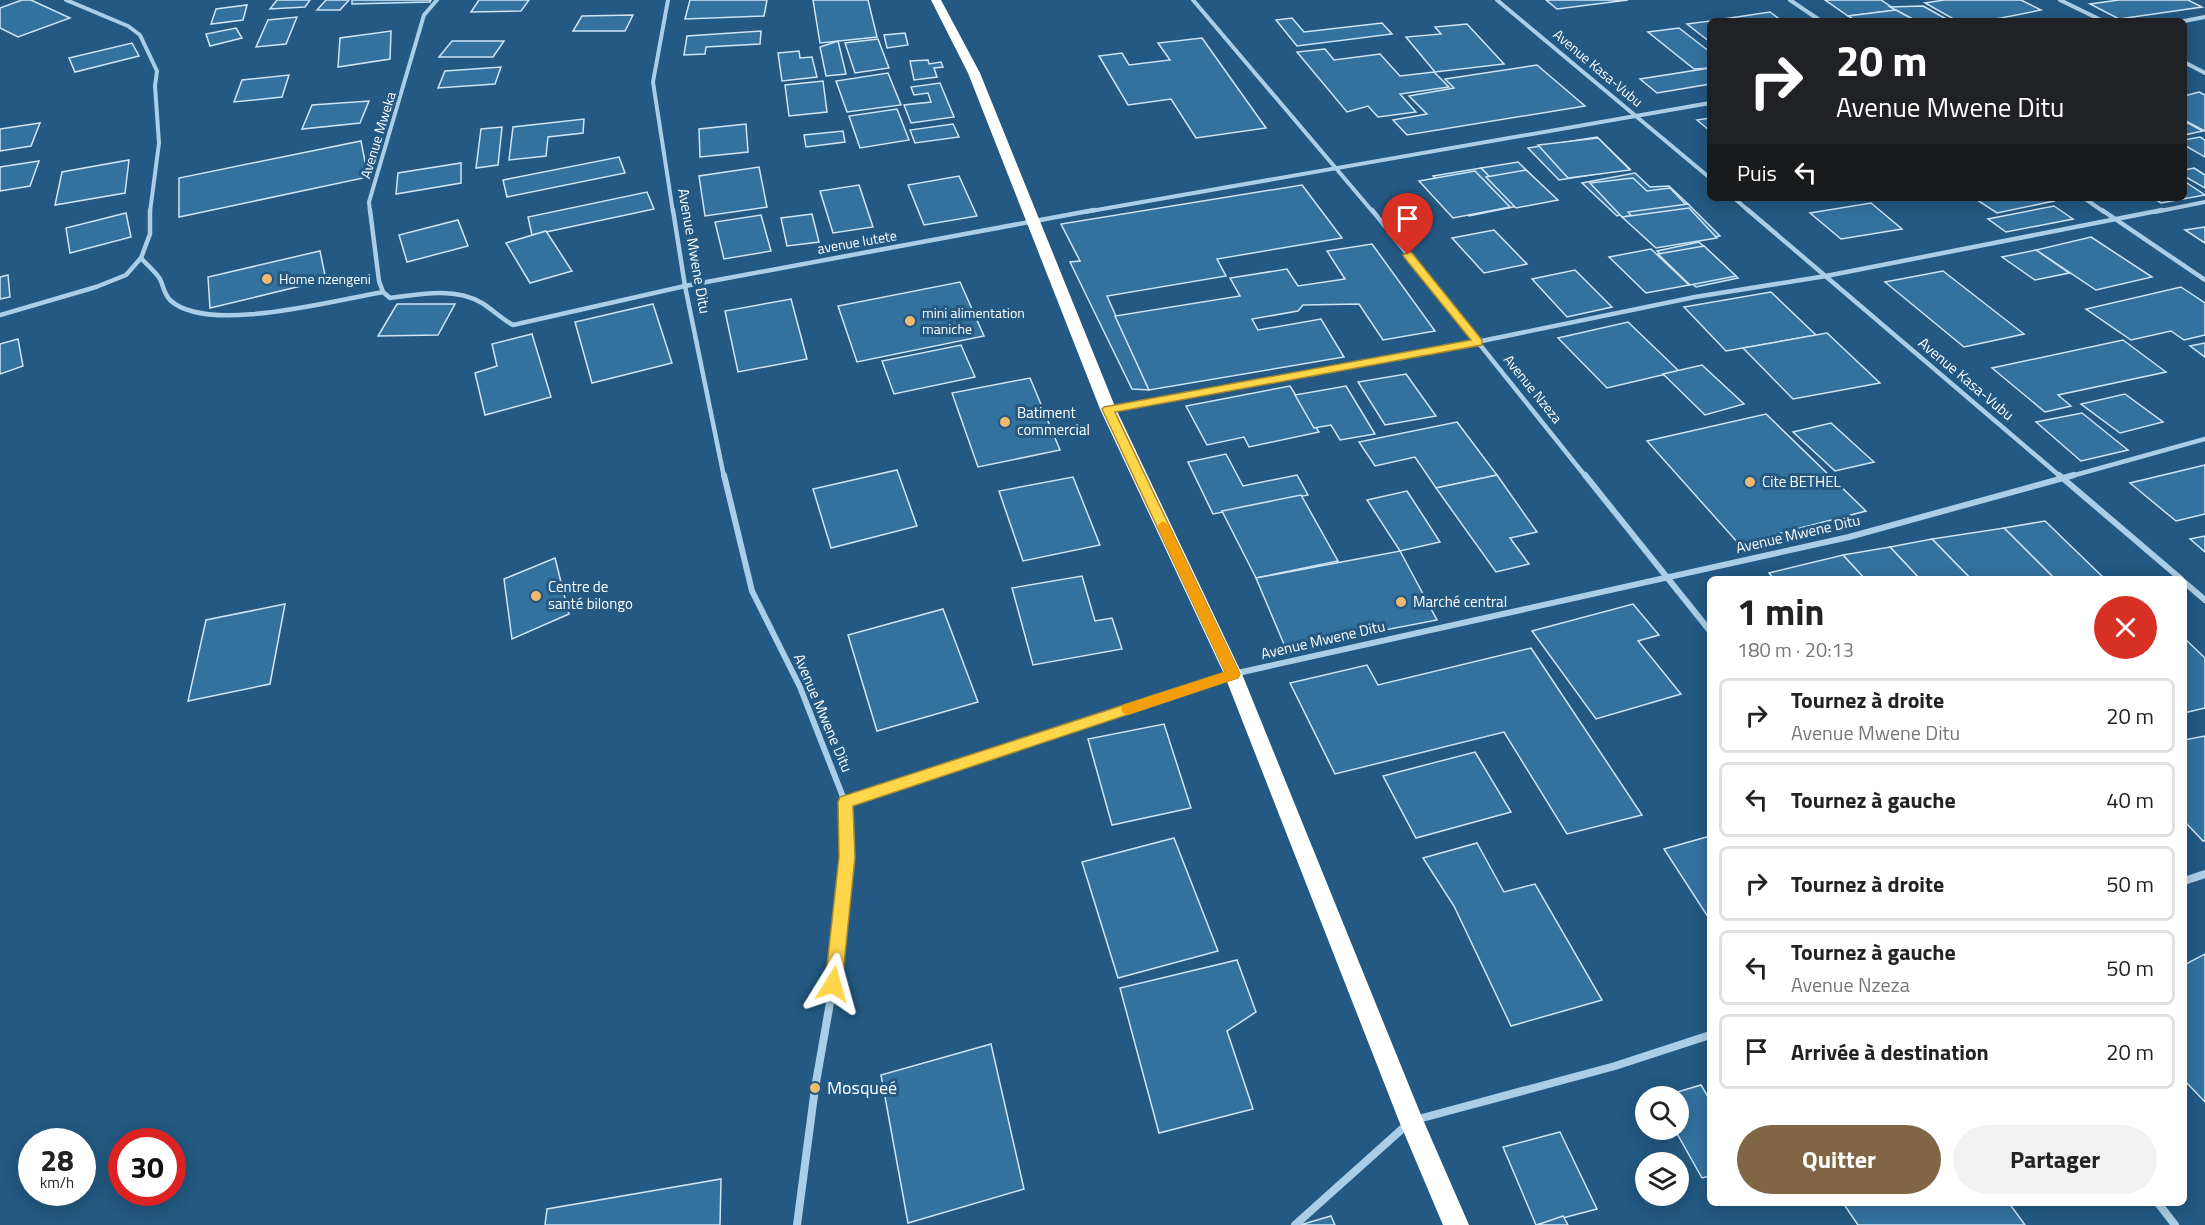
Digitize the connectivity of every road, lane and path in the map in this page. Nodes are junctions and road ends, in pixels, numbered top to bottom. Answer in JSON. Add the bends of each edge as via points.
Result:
{"nodes":[{"id":1,"x":66,"y":0,"type":"edge"},
{"id":2,"x":437,"y":0,"type":"edge"},
{"id":3,"x":668,"y":0,"type":"edge"},
{"id":4,"x":936,"y":0,"type":"edge"},
{"id":5,"x":1193,"y":0,"type":"edge"},
{"id":6,"x":1497,"y":0,"type":"edge"},
{"id":7,"x":1790,"y":0,"type":"edge"},
{"id":8,"x":2060,"y":0,"type":"edge"},
{"id":9,"x":2205,"y":17,"type":"edge"},
{"id":10,"x":1817,"y":18,"type":"edge"},
{"id":11,"x":2097,"y":18,"type":"edge"},
{"id":12,"x":2187,"y":20,"type":"edge"},
{"id":13,"x":2187,"y":64,"type":"edge"},
{"id":14,"x":2205,"y":73,"type":"edge"},
{"id":15,"x":1707,"y":104,"type":"edge"},
{"id":16,"x":1638,"y":116,"type":"junction"},
{"id":17,"x":1338,"y":168,"type":"junction"},
{"id":18,"x":1707,"y":175,"type":"edge"},
{"id":19,"x":1738,"y":201,"type":"edge"},
{"id":20,"x":2088,"y":201,"type":"edge"},
{"id":21,"x":2205,"y":202,"type":"edge"},
{"id":22,"x":2115,"y":219,"type":"junction"},
{"id":23,"x":1033,"y":221,"type":"junction"},
{"id":24,"x":141,"y":258,"type":"junction"},
{"id":25,"x":1826,"y":276,"type":"junction"},
{"id":26,"x":2205,"y":279,"type":"edge"},
{"id":27,"x":685,"y":286,"type":"junction"},
{"id":28,"x":383,"y":292,"type":"junction"},
{"id":29,"x":0,"y":315,"type":"edge"},
{"id":30,"x":1478,"y":342,"type":"junction"},
{"id":31,"x":1108,"y":409,"type":"junction"},
{"id":32,"x":2205,"y":439,"type":"edge"},
{"id":33,"x":2064,"y":478,"type":"junction"},
{"id":34,"x":2177,"y":576,"type":"edge"},
{"id":35,"x":1668,"y":577,"type":"junction"},
{"id":36,"x":2187,"y":584,"type":"edge"},
{"id":37,"x":2205,"y":600,"type":"edge"},
{"id":38,"x":1707,"y":627,"type":"edge"},
{"id":39,"x":1233,"y":674,"type":"junction"},
{"id":40,"x":845,"y":802,"type":"junction"},
{"id":41,"x":2205,"y":874,"type":"edge"},
{"id":42,"x":2187,"y":880,"type":"edge"},
{"id":43,"x":1707,"y":1036,"type":"edge"},
{"id":44,"x":1411,"y":1121,"type":"junction"},
{"id":45,"x":2159,"y":1206,"type":"edge"},
{"id":46,"x":797,"y":1225,"type":"edge"},
{"id":47,"x":1295,"y":1225,"type":"edge"},
{"id":48,"x":1456,"y":1225,"type":"edge"},
{"id":49,"x":2175,"y":1225,"type":"edge"}],
"edges":[{"from":1,"to":24,"type":"street","via":[[128,26],[140,35],[157,71],[159,143],[150,203],[150,234]]},
{"from":2,"to":28,"type":"street","name":"Avenue Mweka","via":[[424,15],[369,202]]},
{"from":3,"to":27,"type":"street","name":"Avenue Mwene Ditu","via":[[653,82]]},
{"from":4,"to":23,"type":"highway","via":[[974,73]]},
{"from":5,"to":17,"type":"street","name":"Avenue Nzeza"},
{"from":6,"to":16,"type":"street","name":"Avenue Kasa-Vubu"},
{"from":7,"to":10,"type":"street"},
{"from":8,"to":11,"type":"street"},
{"from":9,"to":12,"type":"street"},
{"from":13,"to":14,"type":"street"},
{"from":15,"to":16,"type":"street","name":"avenue lutete"},
{"from":16,"to":17,"type":"street","name":"avenue lutete"},
{"from":16,"to":18,"type":"street","name":"Avenue Kasa-Vubu"},
{"from":17,"to":23,"type":"street","name":"avenue lutete"},
{"from":17,"to":30,"type":"street","name":"Avenue Nzeza"},
{"from":19,"to":25,"type":"street","name":"Avenue Kasa-Vubu"},
{"from":20,"to":22,"type":"street"},
{"from":21,"to":22,"type":"street"},
{"from":22,"to":25,"type":"street"},
{"from":22,"to":26,"type":"street"},
{"from":23,"to":27,"type":"street","name":"avenue lutete"},
{"from":23,"to":31,"type":"highway"},
{"from":24,"to":28,"type":"street","name":"avenue lutete","via":[[158,276],[170,299],[192,312],[275,312]]},
{"from":24,"to":29,"type":"street","via":[[126,275]]},
{"from":25,"to":30,"type":"street","via":[[1677,299]]},
{"from":25,"to":33,"type":"street","name":"Avenue Kasa-Vubu"},
{"from":27,"to":28,"type":"street","name":"avenue lutete","via":[[513,325],[466,296],[424,294],[390,298]]},
{"from":27,"to":40,"type":"street","name":"Avenue Mwene Ditu","via":[[719,456],[752,591],[800,687]]},
{"from":30,"to":31,"type":"street"},
{"from":30,"to":35,"type":"street","name":"Avenue Nzeza"},
{"from":31,"to":39,"type":"highway"},
{"from":32,"to":33,"type":"street","name":"Avenue Mwene Ditu"},
{"from":33,"to":34,"type":"street","name":"Avenue Kasa-Vubu"},
{"from":33,"to":35,"type":"street","name":"Avenue Mwene Ditu","via":[[1850,537]]},
{"from":35,"to":38,"type":"street","name":"Avenue Nzeza"},
{"from":35,"to":39,"type":"street","name":"Avenue Mwene Ditu"},
{"from":36,"to":37,"type":"street","name":"Avenue Kasa-Vubu"},
{"from":39,"to":40,"type":"street","name":"Avenue Mwene Ditu"},
{"from":39,"to":44,"type":"highway"},
{"from":40,"to":46,"type":"street","via":[[847,857],[837,963]]},
{"from":41,"to":42,"type":"street"},
{"from":43,"to":44,"type":"street","via":[[1615,1066]]},
{"from":44,"to":47,"type":"street"},
{"from":44,"to":48,"type":"highway"},
{"from":45,"to":49,"type":"street"}]}
